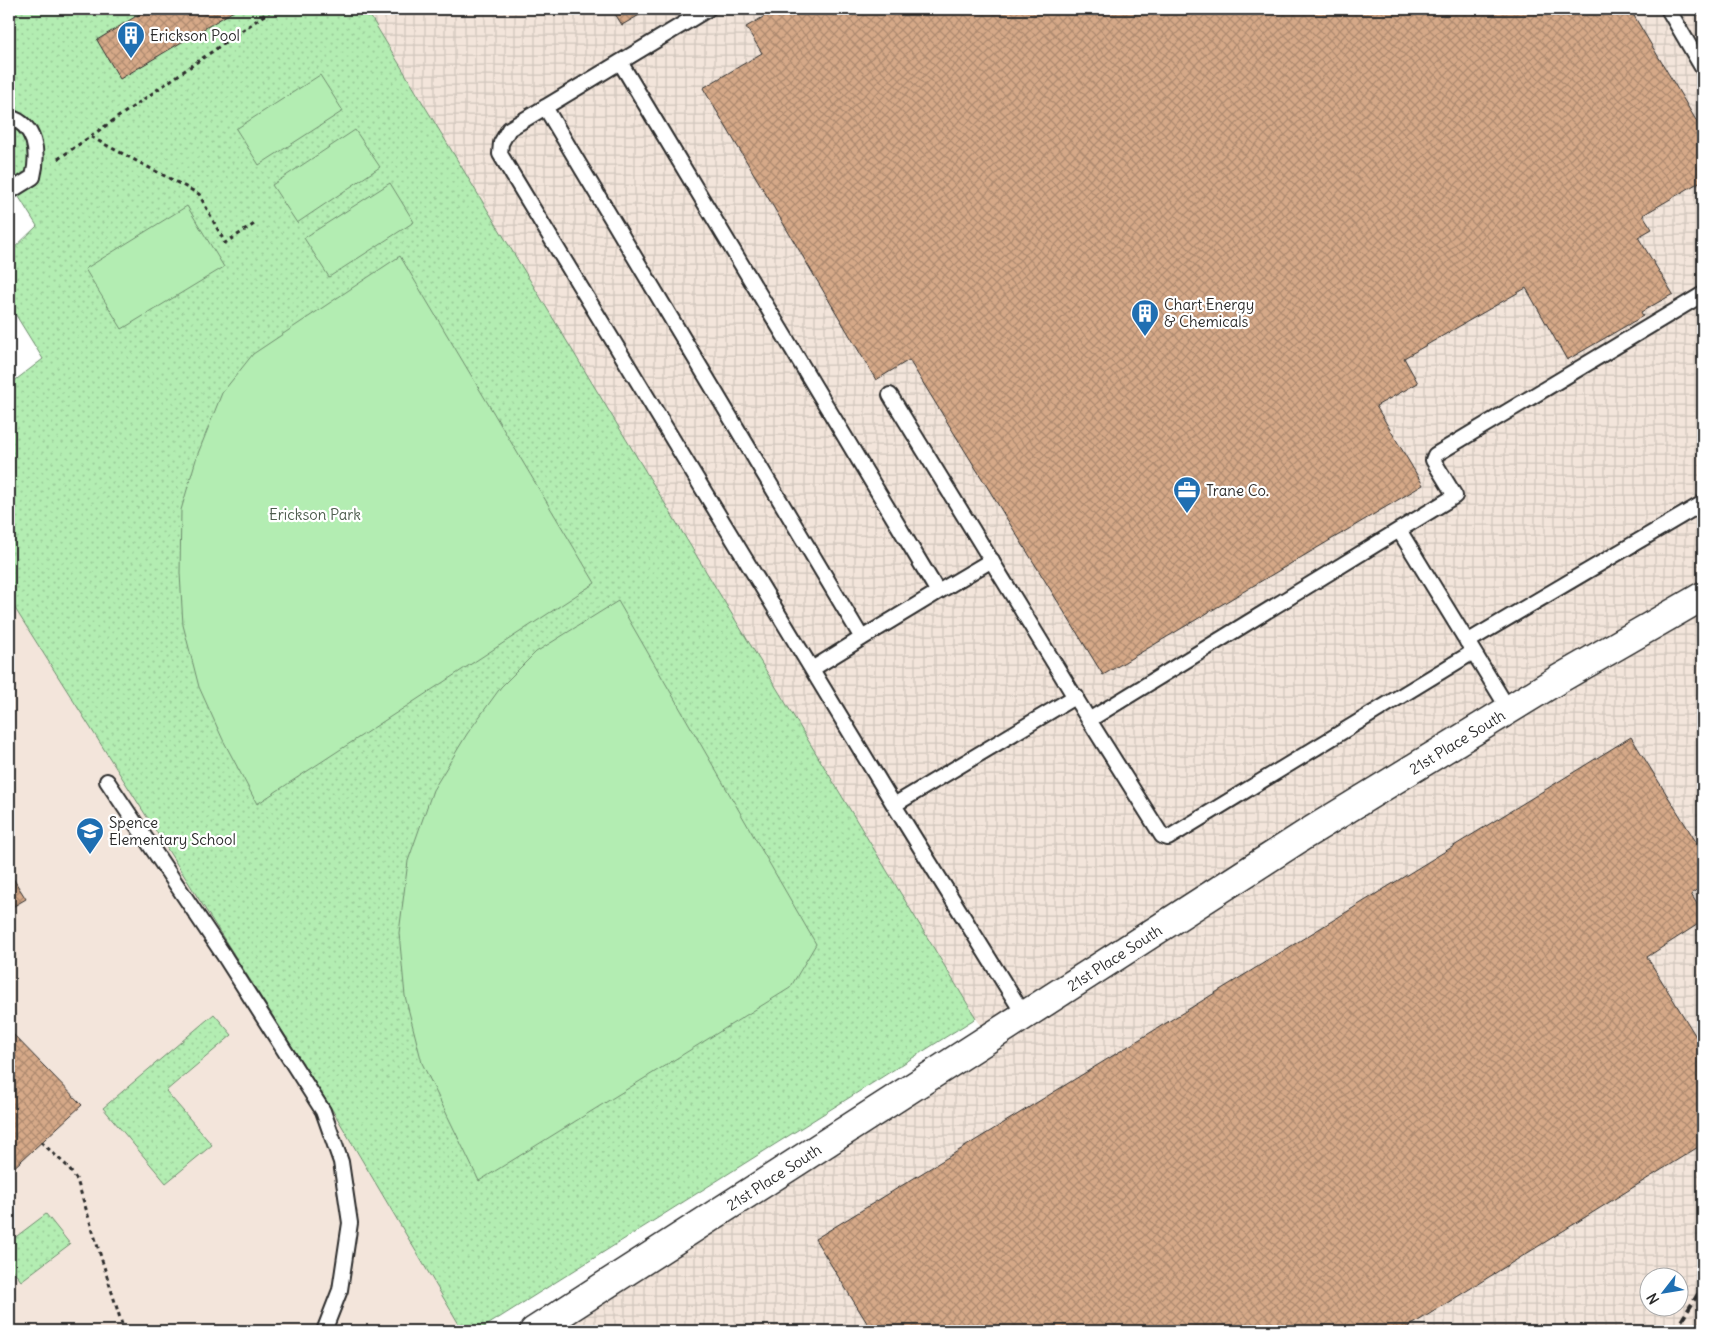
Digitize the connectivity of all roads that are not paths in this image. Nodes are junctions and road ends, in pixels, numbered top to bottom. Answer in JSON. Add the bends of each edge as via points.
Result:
{"nodes":[{"id":1,"x":708,"y":9,"type":"edge"},
{"id":2,"x":1668,"y":9,"type":"edge"},
{"id":3,"x":620,"y":62,"type":"junction"},
{"id":4,"x":1703,"y":69,"type":"edge"},
{"id":5,"x":545,"y":107,"type":"junction"},
{"id":6,"x":9,"y":117,"type":"edge"},
{"id":7,"x":9,"y":192,"type":"edge"},
{"id":8,"x":1703,"y":294,"type":"edge"},
{"id":9,"x":890,"y":395,"type":"dead end"},
{"id":10,"x":1703,"y":503,"type":"edge"},
{"id":11,"x":1399,"y":530,"type":"junction"},
{"id":12,"x":992,"y":560,"type":"junction"},
{"id":13,"x":938,"y":592,"type":"junction"},
{"id":14,"x":1703,"y":596,"type":"edge"},
{"id":15,"x":862,"y":638,"type":"junction"},
{"id":16,"x":1470,"y":647,"type":"junction"},
{"id":17,"x":812,"y":669,"type":"junction"},
{"id":18,"x":1076,"y":696,"type":"junction"},
{"id":19,"x":1509,"y":710,"type":"junction"},
{"id":20,"x":1089,"y":720,"type":"junction"},
{"id":21,"x":107,"y":781,"type":"dead end"},
{"id":22,"x":894,"y":805,"type":"junction"},
{"id":23,"x":1024,"y":1015,"type":"junction"},
{"id":24,"x":324,"y":1331,"type":"edge"},
{"id":25,"x":534,"y":1331,"type":"edge"}],
"edges":[{"from":1,"to":3,"type":"lane"},
{"from":2,"to":4,"type":"lane"},
{"from":3,"to":5,"type":"lane"},
{"from":3,"to":13,"type":"lane"},
{"from":5,"to":15,"type":"lane"},
{"from":5,"to":17,"type":"lane","via":[[509,129],[501,143],[500,154]]},
{"from":6,"to":7,"type":"lane","via":[[31,132],[38,159],[33,177]]},
{"from":8,"to":11,"type":"lane","via":[[1435,455],[1433,460],[1455,496]]},
{"from":9,"to":12,"type":"lane"},
{"from":10,"to":16,"type":"lane"},
{"from":11,"to":16,"type":"lane"},
{"from":11,"to":20,"type":"lane"},
{"from":12,"to":13,"type":"lane"},
{"from":12,"to":18,"type":"lane"},
{"from":13,"to":15,"type":"lane"},
{"from":14,"to":19,"type":"street","name":"21st Place South"},
{"from":15,"to":17,"type":"lane"},
{"from":16,"to":19,"type":"lane"},
{"from":16,"to":20,"type":"lane","via":[[1168,838],[1162,836]]},
{"from":17,"to":22,"type":"lane"},
{"from":18,"to":20,"type":"lane"},
{"from":18,"to":22,"type":"lane"},
{"from":19,"to":23,"type":"street","name":"21st Place South","via":[[1306,834]]},
{"from":21,"to":24,"type":"lane","via":[[323,1111],[341,1162],[350,1223],[340,1290]]},
{"from":22,"to":23,"type":"lane"},
{"from":23,"to":25,"type":"street","name":"21st Place South"}]}
